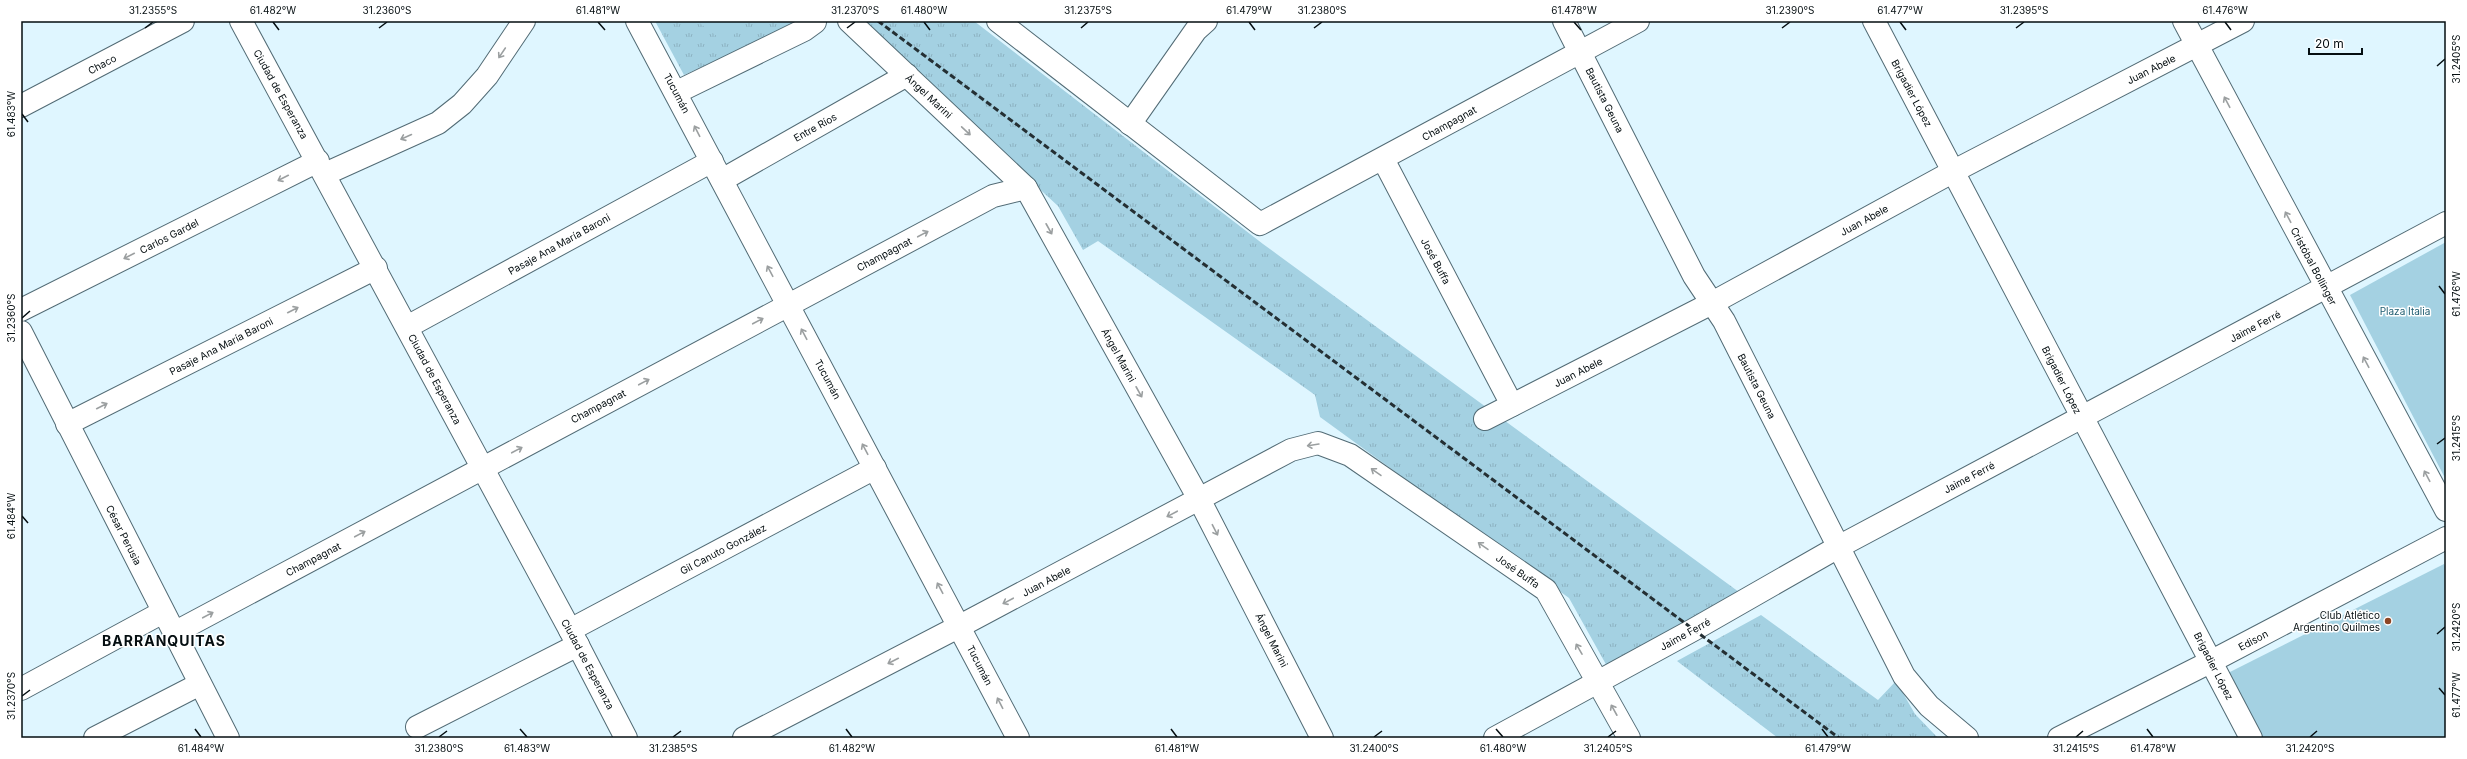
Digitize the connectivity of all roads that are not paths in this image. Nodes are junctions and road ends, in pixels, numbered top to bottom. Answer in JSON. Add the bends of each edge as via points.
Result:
{"nodes":[{"id":1,"x":183,"y":21,"type":"edge"},
{"id":2,"x":241,"y":21,"type":"edge"},
{"id":3,"x":524,"y":21,"type":"edge"},
{"id":4,"x":637,"y":21,"type":"edge"},
{"id":5,"x":815,"y":21,"type":"edge"},
{"id":6,"x":849,"y":21,"type":"edge"},
{"id":7,"x":998,"y":21,"type":"edge"},
{"id":8,"x":1206,"y":21,"type":"edge"},
{"id":9,"x":1564,"y":21,"type":"edge"},
{"id":10,"x":1638,"y":21,"type":"edge"},
{"id":11,"x":1874,"y":21,"type":"edge"},
{"id":12,"x":2184,"y":21,"type":"edge"},
{"id":13,"x":2243,"y":21,"type":"edge"},
{"id":14,"x":2196,"y":45,"type":"junction"},
{"id":15,"x":1580,"y":51,"type":"junction"},
{"id":16,"x":907,"y":75,"type":"junction"},
{"id":17,"x":677,"y":92,"type":"junction"},
{"id":18,"x":21,"y":106,"type":"edge"},
{"id":19,"x":1130,"y":124,"type":"junction"},
{"id":20,"x":1383,"y":159,"type":"junction"},
{"id":21,"x":321,"y":167,"type":"junction"},
{"id":22,"x":717,"y":170,"type":"junction"},
{"id":23,"x":1954,"y":171,"type":"junction"},
{"id":24,"x":1026,"y":188,"type":"junction"},
{"id":25,"x":2446,"y":223,"type":"edge"},
{"id":26,"x":376,"y":268,"type":"junction"},
{"id":27,"x":2326,"y":288,"type":"junction"},
{"id":28,"x":1712,"y":303,"type":"junction"},
{"id":29,"x":789,"y":305,"type":"junction"},
{"id":30,"x":21,"y":310,"type":"edge"},
{"id":31,"x":407,"y":327,"type":"junction"},
{"id":32,"x":21,"y":332,"type":"edge"},
{"id":33,"x":1512,"y":406,"type":"junction"},
{"id":34,"x":2082,"y":417,"type":"junction"},
{"id":35,"x":1485,"y":419,"type":"dead end"},
{"id":36,"x":68,"y":424,"type":"junction"},
{"id":37,"x":1350,"y":455,"type":"joint"},
{"id":38,"x":482,"y":468,"type":"junction"},
{"id":39,"x":875,"y":468,"type":"junction"},
{"id":40,"x":1199,"y":499,"type":"junction"},
{"id":41,"x":2446,"y":510,"type":"edge"},
{"id":42,"x":2446,"y":538,"type":"edge"},
{"id":43,"x":1840,"y":546,"type":"junction"},
{"id":44,"x":163,"y":612,"type":"junction"},
{"id":45,"x":960,"y":626,"type":"junction"},
{"id":46,"x":174,"y":633,"type":"junction"},
{"id":47,"x":574,"y":637,"type":"junction"},
{"id":48,"x":2212,"y":661,"type":"junction"},
{"id":49,"x":1598,"y":682,"type":"junction"},
{"id":50,"x":200,"y":684,"type":"junction"},
{"id":51,"x":21,"y":689,"type":"edge"},
{"id":52,"x":417,"y":727,"type":"dead end"},
{"id":53,"x":95,"y":738,"type":"edge"},
{"id":54,"x":228,"y":738,"type":"edge"},
{"id":55,"x":626,"y":738,"type":"edge"},
{"id":56,"x":744,"y":738,"type":"edge"},
{"id":57,"x":1018,"y":738,"type":"edge"},
{"id":58,"x":1322,"y":738,"type":"edge"},
{"id":59,"x":1495,"y":738,"type":"edge"},
{"id":60,"x":1629,"y":738,"type":"edge"},
{"id":61,"x":1966,"y":738,"type":"edge"},
{"id":62,"x":2059,"y":738,"type":"edge"},
{"id":63,"x":2251,"y":738,"type":"edge"}],
"edges":[{"from":1,"to":18,"type":"street","name":"Chaco"},
{"from":2,"to":21,"type":"street","name":"Ciudad de Esperanza"},
{"from":3,"to":21,"type":"street","name":"Carlos Gardel","one_way":true,"via":[[487,76],[462,104],[438,123]]},
{"from":4,"to":17,"type":"street","name":"Tucumán"},
{"from":5,"to":17,"type":"street","via":[[804,30]]},
{"from":6,"to":16,"type":"street","name":"Ángel Marini"},
{"from":7,"to":19,"type":"street"},
{"from":8,"to":19,"type":"street","via":[[1196,30]]},
{"from":9,"to":15,"type":"street","name":"Bautista Geuna"},
{"from":10,"to":15,"type":"street","name":"Champagnat"},
{"from":11,"to":23,"type":"street","name":"Brigadier López"},
{"from":12,"to":14,"type":"street","name":"Cristóbal Bollinger"},
{"from":13,"to":14,"type":"street","name":"Juan Abele"},
{"from":14,"to":23,"type":"street","name":"Juan Abele"},
{"from":27,"to":14,"type":"street","name":"Cristóbal Bollinger","one_way":true},
{"from":15,"to":20,"type":"street","name":"Champagnat"},
{"from":15,"to":28,"type":"street","name":"Bautista Geuna","via":[[1694,276]]},
{"from":16,"to":22,"type":"street","name":"Entre Ríos"},
{"from":16,"to":24,"type":"street","name":"Ángel Marini","one_way":true},
{"from":22,"to":17,"type":"street","name":"Tucumán","one_way":true},
{"from":19,"to":20,"type":"street","name":"Champagnat","via":[[1260,224]]},
{"from":20,"to":33,"type":"street","name":"José Buffa"},
{"from":21,"to":26,"type":"street","name":"Ciudad de Esperanza"},
{"from":21,"to":30,"type":"street","name":"Carlos Gardel","one_way":true},
{"from":29,"to":22,"type":"street","name":"Tucumán","one_way":true},
{"from":22,"to":31,"type":"street","name":"Pasaje Ana María Baroni"},
{"from":23,"to":28,"type":"street","name":"Juan Abele"},
{"from":23,"to":34,"type":"street","name":"Brigadier López"},
{"from":29,"to":24,"type":"street","name":"Champagnat","one_way":true,"via":[[992,196]]},
{"from":24,"to":40,"type":"street","name":"Ángel Marini","one_way":true},
{"from":25,"to":27,"type":"street","name":"Jaime Ferré"},
{"from":26,"to":31,"type":"street","name":"Ciudad de Esperanza"},
{"from":36,"to":26,"type":"street","name":"Pasaje Ana María Baroni","one_way":true},
{"from":27,"to":34,"type":"street","name":"Jaime Ferré"},
{"from":41,"to":27,"type":"street","name":"Cristóbal Bollinger","one_way":true},
{"from":28,"to":33,"type":"street","name":"Juan Abele"},
{"from":28,"to":43,"type":"street","name":"Bautista Geuna"},
{"from":38,"to":29,"type":"street","name":"Champagnat","one_way":true},
{"from":39,"to":29,"type":"street","name":"Tucumán","one_way":true},
{"from":31,"to":38,"type":"street","name":"Ciudad de Esperanza"},
{"from":32,"to":36,"type":"street","name":"César Perusia"},
{"from":33,"to":35,"type":"street","name":"Juan Abele"},
{"from":34,"to":43,"type":"street","name":"Jaime Ferré"},
{"from":34,"to":48,"type":"street","name":"Brigadier López"},
{"from":36,"to":44,"type":"street","name":"César Perusia"},
{"from":37,"to":40,"type":"street","name":"Juan Abele","one_way":true,"via":[[1318,443],[1291,450]]},
{"from":49,"to":37,"type":"street","name":"José Buffa","one_way":true,"via":[[1546,590]]},
{"from":46,"to":38,"type":"street","name":"Champagnat","one_way":true},
{"from":38,"to":47,"type":"street","name":"Ciudad de Esperanza"},
{"from":45,"to":39,"type":"street","name":"Tucumán","one_way":true},
{"from":39,"to":47,"type":"street","name":"Gil Canuto González"},
{"from":40,"to":45,"type":"street","name":"Juan Abele","one_way":true},
{"from":40,"to":58,"type":"street","name":"Ángel Marini","one_way":true},
{"from":42,"to":48,"type":"street","name":"Edison"},
{"from":43,"to":49,"type":"street","name":"Jaime Ferré"},
{"from":43,"to":61,"type":"street","name":"Bautista Geuna","via":[[1904,676],[1929,706]]},
{"from":44,"to":46,"type":"street","name":"César Perusia"},
{"from":44,"to":51,"type":"street"},
{"from":45,"to":56,"type":"street","name":"Juan Abele","one_way":true},
{"from":57,"to":45,"type":"street","name":"Tucumán","one_way":true},
{"from":46,"to":50,"type":"street","name":"César Perusia"},
{"from":47,"to":52,"type":"street","name":"Gil Canuto González"},
{"from":47,"to":55,"type":"street","name":"Ciudad de Esperanza"},
{"from":48,"to":62,"type":"street","name":"Edison"},
{"from":48,"to":63,"type":"street","name":"Brigadier López"},
{"from":49,"to":59,"type":"street","name":"Jaime Ferré"},
{"from":60,"to":49,"type":"street","name":"José Buffa","one_way":true},
{"from":50,"to":53,"type":"street"},
{"from":50,"to":54,"type":"street","name":"César Perusia"}]}
